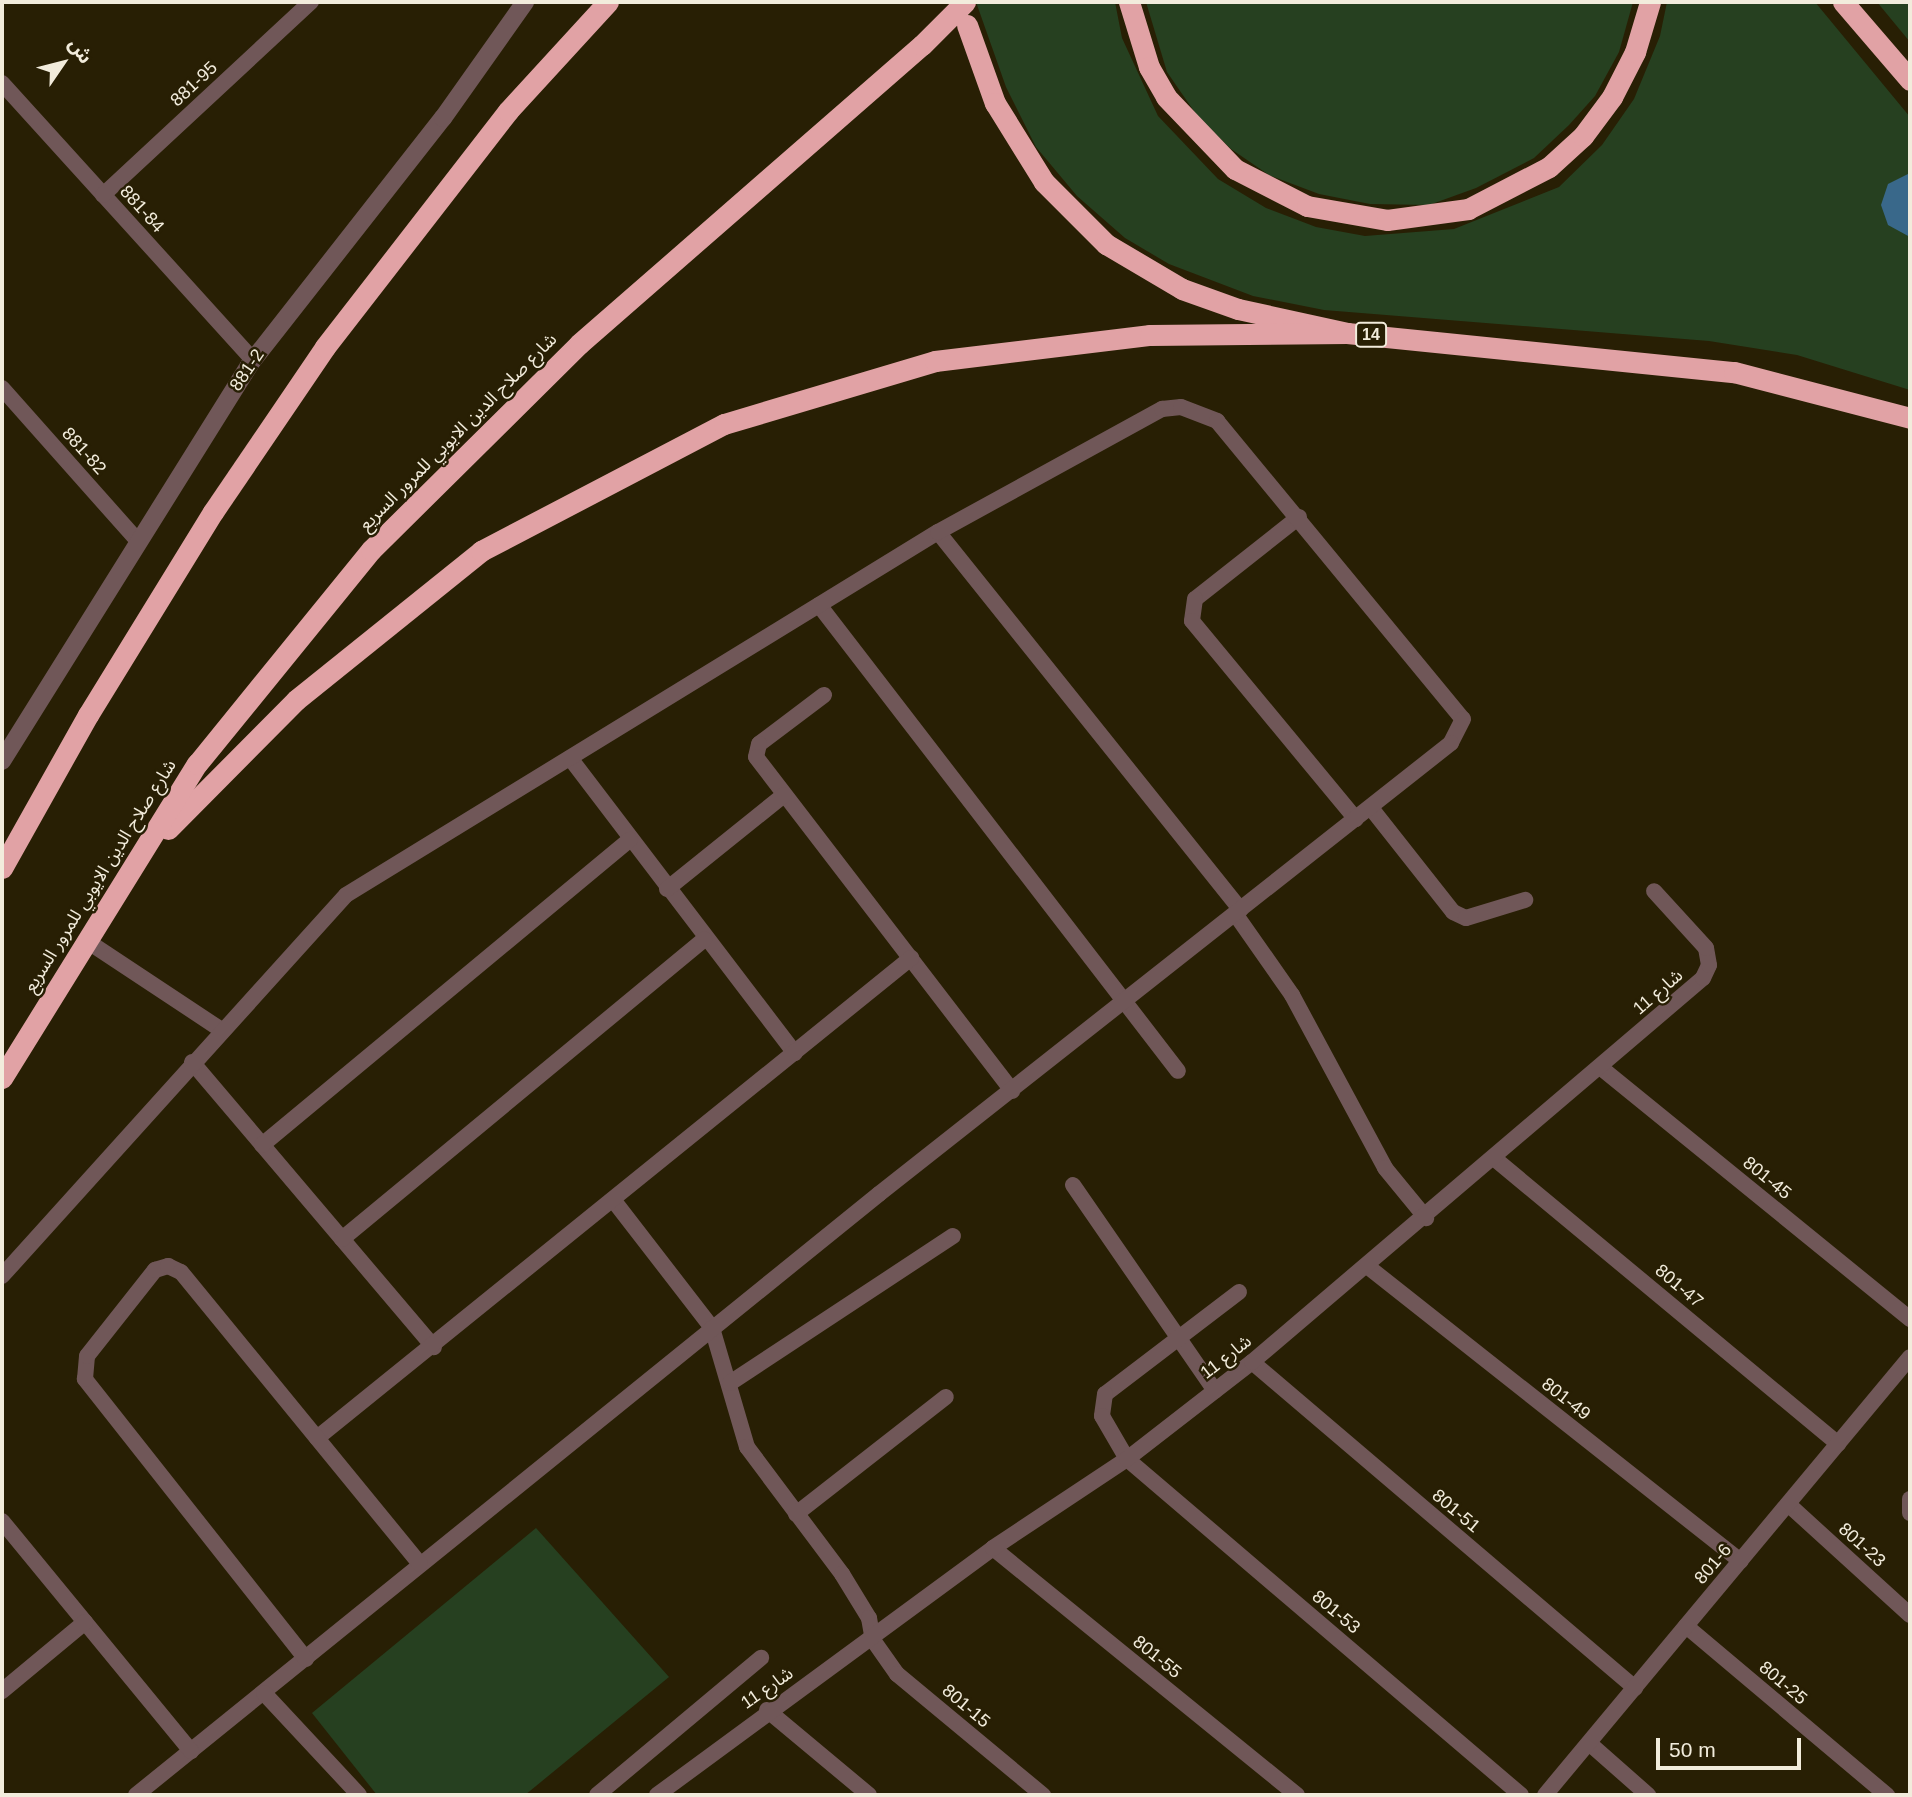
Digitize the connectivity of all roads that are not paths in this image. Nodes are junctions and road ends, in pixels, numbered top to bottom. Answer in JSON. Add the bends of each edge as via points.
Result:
{"nodes":[{"id":1,"x":311,"y":2,"type":"edge"},
{"id":2,"x":525,"y":2,"type":"edge"},
{"id":3,"x":591,"y":2,"type":"edge"},
{"id":4,"x":608,"y":2,"type":"edge"},
{"id":5,"x":965,"y":2,"type":"edge"},
{"id":6,"x":1129,"y":2,"type":"edge"},
{"id":7,"x":1650,"y":2,"type":"edge"},
{"id":8,"x":1843,"y":2,"type":"edge"},
{"id":9,"x":967,"y":25,"type":"dead end"},
{"id":10,"x":1910,"y":80,"type":"edge"},
{"id":11,"x":2,"y":83,"type":"edge"},
{"id":12,"x":508,"y":111,"type":"junction"},
{"id":13,"x":103,"y":195,"type":"junction"},
{"id":14,"x":1347,"y":333,"type":"junction"},
{"id":15,"x":253,"y":360,"type":"junction"},
{"id":16,"x":2,"y":388,"type":"edge"},
{"id":17,"x":1910,"y":418,"type":"edge"},
{"id":18,"x":1299,"y":517,"type":"junction"},
{"id":19,"x":938,"y":533,"type":"junction"},
{"id":20,"x":137,"y":540,"type":"junction"},
{"id":21,"x":819,"y":605,"type":"junction"},
{"id":22,"x":824,"y":695,"type":"dead end"},
{"id":23,"x":570,"y":758,"type":"junction"},
{"id":24,"x":2,"y":761,"type":"edge"},
{"id":25,"x":784,"y":795,"type":"junction"},
{"id":26,"x":1371,"y":808,"type":"junction"},
{"id":27,"x":1356,"y":819,"type":"junction"},
{"id":28,"x":631,"y":840,"type":"junction"},
{"id":29,"x":135,"y":864,"type":"junction"},
{"id":30,"x":2,"y":868,"type":"edge"},
{"id":31,"x":667,"y":889,"type":"junction"},
{"id":32,"x":1654,"y":891,"type":"dead end"},
{"id":33,"x":1525,"y":901,"type":"dead end"},
{"id":34,"x":1238,"y":913,"type":"junction"},
{"id":35,"x":704,"y":939,"type":"junction"},
{"id":36,"x":87,"y":941,"type":"junction"},
{"id":37,"x":911,"y":958,"type":"junction"},
{"id":38,"x":1127,"y":1002,"type":"junction"},
{"id":39,"x":220,"y":1029,"type":"junction"},
{"id":40,"x":795,"y":1053,"type":"junction"},
{"id":41,"x":192,"y":1062,"type":"junction"},
{"id":42,"x":1600,"y":1067,"type":"junction"},
{"id":43,"x":1178,"y":1071,"type":"dead end"},
{"id":44,"x":2,"y":1078,"type":"edge"},
{"id":45,"x":1012,"y":1091,"type":"junction"},
{"id":46,"x":262,"y":1144,"type":"junction"},
{"id":47,"x":1495,"y":1159,"type":"junction"},
{"id":48,"x":1073,"y":1185,"type":"dead end"},
{"id":49,"x":614,"y":1201,"type":"junction"},
{"id":50,"x":1426,"y":1217,"type":"junction"},
{"id":51,"x":953,"y":1236,"type":"dead end"},
{"id":52,"x":342,"y":1239,"type":"junction"},
{"id":53,"x":1367,"y":1266,"type":"junction"},
{"id":54,"x":2,"y":1276,"type":"edge"},
{"id":55,"x":1239,"y":1292,"type":"dead end"},
{"id":56,"x":1910,"y":1319,"type":"edge"},
{"id":57,"x":712,"y":1328,"type":"junction"},
{"id":58,"x":1179,"y":1338,"type":"junction"},
{"id":59,"x":434,"y":1347,"type":"junction"},
{"id":60,"x":1910,"y":1357,"type":"edge"},
{"id":61,"x":1252,"y":1362,"type":"junction"},
{"id":62,"x":730,"y":1383,"type":"junction"},
{"id":63,"x":1215,"y":1391,"type":"junction"},
{"id":64,"x":946,"y":1397,"type":"dead end"},
{"id":65,"x":317,"y":1438,"type":"junction"},
{"id":66,"x":1838,"y":1444,"type":"junction"},
{"id":67,"x":1127,"y":1459,"type":"junction"},
{"id":68,"x":1910,"y":1499,"type":"edge"},
{"id":69,"x":1788,"y":1504,"type":"junction"},
{"id":70,"x":1910,"y":1513,"type":"edge"},
{"id":71,"x":796,"y":1514,"type":"junction"},
{"id":72,"x":2,"y":1521,"type":"edge"},
{"id":73,"x":993,"y":1548,"type":"junction"},
{"id":74,"x":1741,"y":1561,"type":"junction"},
{"id":75,"x":420,"y":1564,"type":"junction"},
{"id":76,"x":1910,"y":1615,"type":"edge"},
{"id":77,"x":85,"y":1622,"type":"junction"},
{"id":78,"x":1686,"y":1626,"type":"junction"},
{"id":79,"x":873,"y":1640,"type":"junction"},
{"id":80,"x":761,"y":1658,"type":"dead end"},
{"id":81,"x":306,"y":1659,"type":"junction"},
{"id":82,"x":1635,"y":1688,"type":"junction"},
{"id":83,"x":2,"y":1690,"type":"edge"},
{"id":84,"x":264,"y":1693,"type":"junction"},
{"id":85,"x":767,"y":1710,"type":"junction"},
{"id":86,"x":1589,"y":1743,"type":"junction"},
{"id":87,"x":191,"y":1751,"type":"junction"},
{"id":88,"x":136,"y":1795,"type":"edge"},
{"id":89,"x":359,"y":1795,"type":"edge"},
{"id":90,"x":597,"y":1795,"type":"edge"},
{"id":91,"x":657,"y":1795,"type":"edge"},
{"id":92,"x":869,"y":1795,"type":"edge"},
{"id":93,"x":1043,"y":1795,"type":"edge"},
{"id":94,"x":1297,"y":1795,"type":"edge"},
{"id":95,"x":1521,"y":1795,"type":"edge"},
{"id":96,"x":1545,"y":1795,"type":"edge"},
{"id":97,"x":1648,"y":1795,"type":"edge"},
{"id":98,"x":1887,"y":1795,"type":"edge"}],
"edges":[{"from":1,"to":13,"type":"street","name":"881-95"},
{"from":2,"to":15,"type":"street","name":"881-2","via":[[443,118]]},
{"from":3,"to":12,"type":"highway"},
{"from":4,"to":12,"type":"highway"},
{"from":5,"to":29,"type":"highway","name":"شارع صلاح الدين الايوبي للمرور السريع","bridge":true,"via":[[474,442],[355,569],[205,754]]},
{"from":6,"to":7,"type":"highway","via":[[1149,68],[1166,97],[1187,124],[1258,184],[1307,206],[1360,218],[1414,219],[1468,209],[1530,180],[1583,136],[1625,75]]},
{"from":8,"to":10,"type":"highway"},
{"from":9,"to":14,"type":"highway","number":"14","via":[[995,103],[1027,158],[1063,204],[1106,244],[1156,276],[1209,300]]},
{"from":11,"to":13,"type":"street","name":"881-84"},
{"from":12,"to":30,"type":"highway","via":[[384,267],[268,429],[88,715]]},
{"from":13,"to":15,"type":"street","name":"881-84"},
{"from":14,"to":17,"type":"highway","number":"14","via":[[1734,372]]},
{"from":14,"to":29,"type":"highway","via":[[1150,335],[935,361],[724,424],[481,551],[296,700]]},
{"from":15,"to":20,"type":"street","name":"881-2"},
{"from":16,"to":20,"type":"street","name":"881-82"},
{"from":18,"to":19,"type":"street","via":[[1217,421],[1181,407],[1144,416]]},
{"from":18,"to":26,"type":"street","via":[[1463,719],[1458,737]]},
{"from":18,"to":27,"type":"street","via":[[1195,599],[1192,621]]},
{"from":19,"to":21,"type":"street"},
{"from":19,"to":34,"type":"street"},
{"from":20,"to":24,"type":"street","name":"881-2"},
{"from":21,"to":23,"type":"street"},
{"from":21,"to":38,"type":"street"},
{"from":22,"to":25,"type":"street","via":[[756,748],[756,757]]},
{"from":23,"to":28,"type":"street"},
{"from":23,"to":39,"type":"street","via":[[346,895]]},
{"from":25,"to":31,"type":"street"},
{"from":25,"to":37,"type":"street"},
{"from":26,"to":27,"type":"street"},
{"from":26,"to":33,"type":"street","via":[[1453,912],[1466,918]]},
{"from":27,"to":34,"type":"street"},
{"from":28,"to":31,"type":"street"},
{"from":28,"to":46,"type":"street"},
{"from":29,"to":36,"type":"highway","name":"شارع صلاح الدين الايوبي للمرور السريع"},
{"from":31,"to":35,"type":"street"},
{"from":32,"to":42,"type":"street","name":"شارع 11","via":[[1706,948],[1709,965],[1703,978]]},
{"from":34,"to":38,"type":"street"},
{"from":34,"to":50,"type":"street","via":[[1292,995],[1385,1168]]},
{"from":35,"to":40,"type":"street"},
{"from":35,"to":52,"type":"street"},
{"from":36,"to":39,"type":"street"},
{"from":36,"to":44,"type":"highway","name":"شارع صلاح الدين الايوبي للمرور السريع"},
{"from":37,"to":40,"type":"street"},
{"from":37,"to":45,"type":"street"},
{"from":38,"to":43,"type":"street"},
{"from":38,"to":45,"type":"street"},
{"from":39,"to":41,"type":"street"},
{"from":40,"to":49,"type":"street"},
{"from":41,"to":46,"type":"street"},
{"from":41,"to":54,"type":"street"},
{"from":42,"to":47,"type":"street","name":"شارع 11"},
{"from":42,"to":56,"type":"street","name":"801-45"},
{"from":45,"to":57,"type":"street"},
{"from":46,"to":52,"type":"street"},
{"from":47,"to":50,"type":"street","name":"شارع 11"},
{"from":47,"to":66,"type":"street","name":"801-47"},
{"from":48,"to":58,"type":"street"},
{"from":49,"to":57,"type":"street","name":"801-15"},
{"from":49,"to":59,"type":"street"},
{"from":50,"to":53,"type":"street","name":"شارع 11"},
{"from":51,"to":62,"type":"street"},
{"from":52,"to":59,"type":"street"},
{"from":53,"to":61,"type":"street","name":"شارع 11"},
{"from":53,"to":74,"type":"street","name":"801-49"},
{"from":55,"to":58,"type":"street"},
{"from":57,"to":62,"type":"street","name":"801-15"},
{"from":57,"to":75,"type":"street"},
{"from":58,"to":63,"type":"street"},
{"from":58,"to":67,"type":"street","via":[[1105,1394],[1100,1405]]},
{"from":59,"to":65,"type":"street"},
{"from":60,"to":66,"type":"street","name":"801-6"},
{"from":61,"to":63,"type":"street","name":"شارع 11"},
{"from":61,"to":82,"type":"street","name":"801-51"},
{"from":62,"to":71,"type":"street","name":"801-15","via":[[747,1447]]},
{"from":63,"to":67,"type":"street","name":"شارع 11"},
{"from":64,"to":71,"type":"street"},
{"from":65,"to":75,"type":"street"},
{"from":65,"to":81,"type":"street","via":[[175,1268],[155,1270],[85,1364],[92,1392]]},
{"from":66,"to":69,"type":"street","name":"801-6"},
{"from":67,"to":73,"type":"street","name":"شارع 11"},
{"from":67,"to":95,"type":"street","name":"801-53"},
{"from":68,"to":70,"type":"street"},
{"from":69,"to":74,"type":"street","name":"801-6"},
{"from":69,"to":76,"type":"street","name":"801-23"},
{"from":71,"to":79,"type":"street","name":"801-15","via":[[869,1618]]},
{"from":72,"to":77,"type":"street"},
{"from":73,"to":79,"type":"street","name":"شارع 11"},
{"from":73,"to":94,"type":"street","name":"801-55"},
{"from":74,"to":78,"type":"street","name":"801-6"},
{"from":75,"to":81,"type":"street"},
{"from":77,"to":83,"type":"street"},
{"from":77,"to":87,"type":"street"},
{"from":78,"to":82,"type":"street","name":"801-6"},
{"from":78,"to":98,"type":"street","name":"801-25"},
{"from":79,"to":85,"type":"street","name":"شارع 11"},
{"from":79,"to":93,"type":"street","name":"801-15","via":[[897,1674]]},
{"from":80,"to":90,"type":"street"},
{"from":81,"to":84,"type":"street"},
{"from":82,"to":86,"type":"street","name":"801-6"},
{"from":84,"to":87,"type":"street"},
{"from":84,"to":89,"type":"street"},
{"from":85,"to":91,"type":"street","name":"شارع 11"},
{"from":85,"to":92,"type":"street"},
{"from":86,"to":96,"type":"street","name":"801-6"},
{"from":86,"to":97,"type":"street"},
{"from":87,"to":88,"type":"street"}]}
